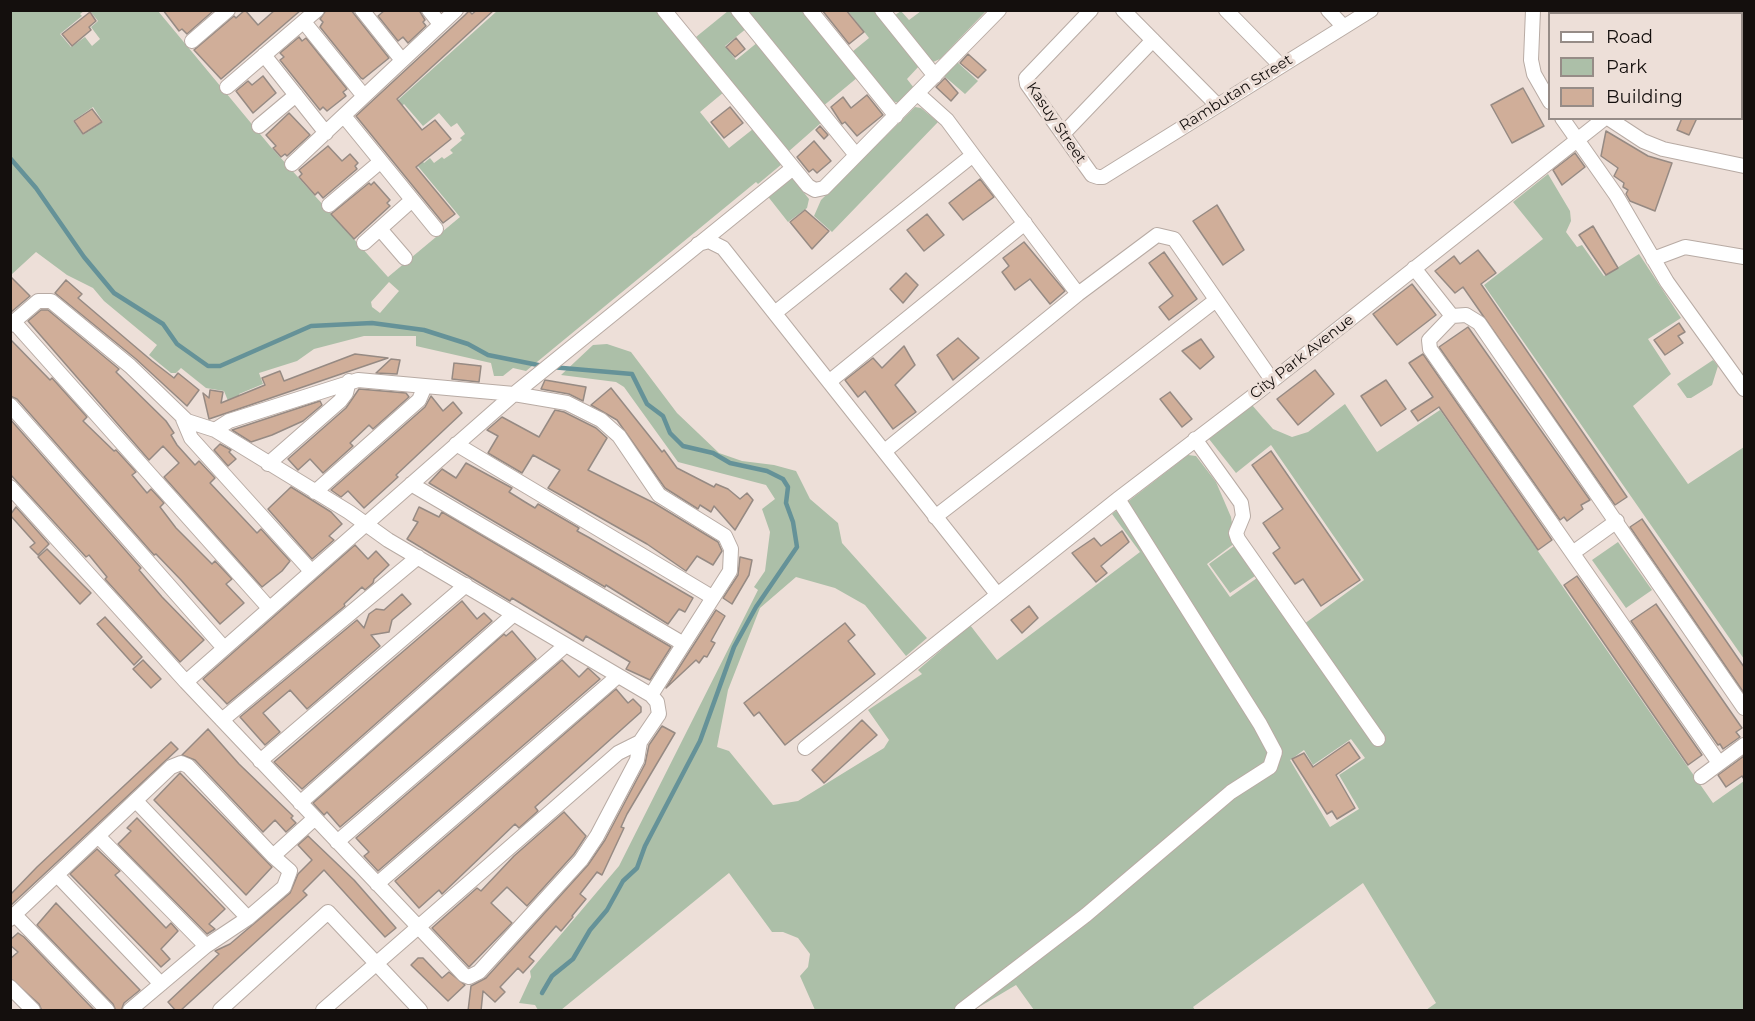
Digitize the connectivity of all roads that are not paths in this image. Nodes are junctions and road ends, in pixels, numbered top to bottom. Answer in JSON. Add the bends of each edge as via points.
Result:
{"nodes":[{"id":1,"x":228,"y":10,"type":"edge"},
{"id":2,"x":317,"y":10,"type":"edge"},
{"id":3,"x":362,"y":10,"type":"edge"},
{"id":4,"x":429,"y":10,"type":"edge"},
{"id":5,"x":456,"y":10,"type":"edge"},
{"id":6,"x":664,"y":10,"type":"edge"},
{"id":7,"x":738,"y":10,"type":"edge"},
{"id":8,"x":810,"y":10,"type":"edge"},
{"id":9,"x":882,"y":10,"type":"edge"},
{"id":10,"x":999,"y":10,"type":"edge"},
{"id":11,"x":1091,"y":10,"type":"edge"},
{"id":12,"x":1123,"y":10,"type":"edge"},
{"id":13,"x":1226,"y":10,"type":"edge"},
{"id":14,"x":1328,"y":10,"type":"edge"},
{"id":15,"x":1371,"y":10,"type":"edge"},
{"id":16,"x":1533,"y":10,"type":"edge"},
{"id":17,"x":303,"y":21,"type":"junction"},
{"id":18,"x":440,"y":24,"type":"junction"},
{"id":19,"x":1343,"y":26,"type":"junction"},
{"id":20,"x":1153,"y":40,"type":"junction"},
{"id":21,"x":192,"y":41,"type":"dead end"},
{"id":22,"x":264,"y":55,"type":"junction"},
{"id":23,"x":402,"y":58,"type":"junction"},
{"id":24,"x":1280,"y":65,"type":"junction"},
{"id":25,"x":935,"y":76,"type":"junction"},
{"id":26,"x":227,"y":87,"type":"dead end"},
{"id":27,"x":918,"y":94,"type":"junction"},
{"id":28,"x":296,"y":95,"type":"junction"},
{"id":29,"x":363,"y":95,"type":"junction"},
{"id":30,"x":1548,"y":98,"type":"edge"},
{"id":31,"x":1218,"y":105,"type":"junction"},
{"id":32,"x":344,"y":116,"type":"junction"},
{"id":33,"x":896,"y":116,"type":"junction"},
{"id":34,"x":1564,"y":120,"type":"edge"},
{"id":35,"x":1604,"y":120,"type":"edge"},
{"id":36,"x":1610,"y":120,"type":"edge"},
{"id":37,"x":259,"y":126,"type":"dead end"},
{"id":38,"x":326,"y":133,"type":"junction"},
{"id":39,"x":1063,"y":134,"type":"junction"},
{"id":40,"x":1578,"y":139,"type":"junction"},
{"id":41,"x":856,"y":155,"type":"junction"},
{"id":42,"x":973,"y":155,"type":"junction"},
{"id":43,"x":380,"y":162,"type":"junction"},
{"id":44,"x":292,"y":164,"type":"dead end"},
{"id":45,"x":1744,"y":166,"type":"edge"},
{"id":46,"x":793,"y":168,"type":"junction"},
{"id":47,"x":1103,"y":177,"type":"joint"},
{"id":48,"x":412,"y":200,"type":"junction"},
{"id":49,"x":329,"y":205,"type":"dead end"},
{"id":50,"x":1025,"y":223,"type":"junction"},
{"id":51,"x":380,"y":229,"type":"junction"},
{"id":52,"x":436,"y":229,"type":"dead end"},
{"id":53,"x":364,"y":243,"type":"dead end"},
{"id":54,"x":695,"y":245,"type":"junction"},
{"id":55,"x":1744,"y":256,"type":"edge"},
{"id":56,"x":405,"y":258,"type":"dead end"},
{"id":57,"x":1653,"y":259,"type":"junction"},
{"id":58,"x":1414,"y":268,"type":"junction"},
{"id":59,"x":1078,"y":294,"type":"junction"},
{"id":60,"x":1216,"y":300,"type":"junction"},
{"id":61,"x":776,"y":312,"type":"junction"},
{"id":62,"x":1452,"y":316,"type":"junction"},
{"id":63,"x":12,"y":323,"type":"edge"},
{"id":64,"x":1272,"y":380,"type":"junction"},
{"id":65,"x":349,"y":381,"type":"junction"},
{"id":66,"x":830,"y":381,"type":"junction"},
{"id":67,"x":425,"y":386,"type":"junction"},
{"id":68,"x":1744,"y":389,"type":"edge"},
{"id":69,"x":514,"y":394,"type":"junction"},
{"id":70,"x":10,"y":405,"type":"edge"},
{"id":71,"x":183,"y":419,"type":"junction"},
{"id":72,"x":215,"y":430,"type":"junction"},
{"id":73,"x":1196,"y":439,"type":"junction"},
{"id":74,"x":456,"y":444,"type":"junction"},
{"id":75,"x":886,"y":450,"type":"junction"},
{"id":76,"x":268,"y":464,"type":"junction"},
{"id":77,"x":411,"y":484,"type":"junction"},
{"id":78,"x":10,"y":487,"type":"edge"},
{"id":79,"x":315,"y":492,"type":"junction"},
{"id":80,"x":1118,"y":499,"type":"junction"},
{"id":81,"x":935,"y":517,"type":"junction"},
{"id":82,"x":1617,"y":521,"type":"junction"},
{"id":83,"x":366,"y":524,"type":"junction"},
{"id":84,"x":1574,"y":552,"type":"junction"},
{"id":85,"x":418,"y":557,"type":"junction"},
{"id":86,"x":311,"y":572,"type":"junction"},
{"id":87,"x":466,"y":585,"type":"junction"},
{"id":88,"x":997,"y":594,"type":"junction"},
{"id":89,"x":712,"y":597,"type":"junction"},
{"id":90,"x":269,"y":608,"type":"junction"},
{"id":91,"x":514,"y":614,"type":"junction"},
{"id":92,"x":682,"y":643,"type":"junction"},
{"id":93,"x":566,"y":645,"type":"junction"},
{"id":94,"x":224,"y":648,"type":"junction"},
{"id":95,"x":618,"y":676,"type":"junction"},
{"id":96,"x":186,"y":682,"type":"junction"},
{"id":97,"x":651,"y":695,"type":"junction"},
{"id":98,"x":1744,"y":708,"type":"edge"},
{"id":99,"x":222,"y":720,"type":"junction"},
{"id":100,"x":1378,"y":739,"type":"dead end"},
{"id":101,"x":639,"y":742,"type":"junction"},
{"id":102,"x":1744,"y":745,"type":"edge"},
{"id":103,"x":805,"y":748,"type":"dead end"},
{"id":104,"x":260,"y":761,"type":"junction"},
{"id":105,"x":1719,"y":763,"type":"junction"},
{"id":106,"x":1701,"y":777,"type":"dead end"},
{"id":107,"x":135,"y":801,"type":"junction"},
{"id":108,"x":300,"y":803,"type":"junction"},
{"id":109,"x":315,"y":818,"type":"junction"},
{"id":110,"x":98,"y":836,"type":"junction"},
{"id":111,"x":337,"y":842,"type":"junction"},
{"id":112,"x":273,"y":856,"type":"junction"},
{"id":113,"x":57,"y":875,"type":"junction"},
{"id":114,"x":377,"y":884,"type":"junction"},
{"id":115,"x":13,"y":917,"type":"edge"},
{"id":116,"x":248,"y":918,"type":"junction"},
{"id":117,"x":418,"y":928,"type":"junction"},
{"id":118,"x":206,"y":946,"type":"junction"},
{"id":119,"x":376,"y":963,"type":"junction"},
{"id":120,"x":161,"y":984,"type":"junction"},
{"id":121,"x":10,"y":987,"type":"edge"},
{"id":122,"x":414,"y":1009,"type":"edge"},
{"id":123,"x":33,"y":1011,"type":"edge"},
{"id":124,"x":107,"y":1011,"type":"edge"},
{"id":125,"x":130,"y":1011,"type":"edge"},
{"id":126,"x":220,"y":1011,"type":"edge"},
{"id":127,"x":323,"y":1011,"type":"edge"},
{"id":128,"x":962,"y":1011,"type":"edge"}],
"edges":[{"from":1,"to":21,"type":"street"},
{"from":2,"to":17,"type":"street"},
{"from":3,"to":23,"type":"street"},
{"from":4,"to":18,"type":"street"},
{"from":5,"to":18,"type":"street"},
{"from":6,"to":46,"type":"street"},
{"from":7,"to":41,"type":"street"},
{"from":8,"to":33,"type":"street"},
{"from":9,"to":25,"type":"street"},
{"from":10,"to":25,"type":"street"},
{"from":11,"to":39,"type":"street","name":"Kasuy Street","via":[[1026,78]]},
{"from":12,"to":20,"type":"street"},
{"from":13,"to":24,"type":"street"},
{"from":14,"to":19,"type":"street"},
{"from":15,"to":19,"type":"street","name":"Rambutan Street"},
{"from":16,"to":30,"type":"street","via":[[1531,60]]},
{"from":17,"to":22,"type":"street"},
{"from":17,"to":29,"type":"street"},
{"from":18,"to":23,"type":"street"},
{"from":19,"to":24,"type":"street","name":"Rambutan Street"},
{"from":20,"to":31,"type":"street"},
{"from":20,"to":39,"type":"street"},
{"from":22,"to":26,"type":"street"},
{"from":22,"to":28,"type":"street"},
{"from":23,"to":29,"type":"street"},
{"from":24,"to":31,"type":"street","name":"Rambutan Street"},
{"from":25,"to":27,"type":"street"},
{"from":27,"to":33,"type":"street"},
{"from":27,"to":42,"type":"street","via":[[947,120]]},
{"from":28,"to":37,"type":"street"},
{"from":28,"to":38,"type":"street"},
{"from":29,"to":32,"type":"street"},
{"from":31,"to":47,"type":"street","name":"Rambutan Street"},
{"from":32,"to":38,"type":"street"},
{"from":32,"to":43,"type":"street"},
{"from":33,"to":41,"type":"street"},
{"from":34,"to":40,"type":"street"},
{"from":35,"to":40,"type":"street","name":"City Park Avenue"},
{"from":36,"to":45,"type":"street","via":[[1663,149]]},
{"from":38,"to":44,"type":"street"},
{"from":39,"to":47,"type":"street","name":"Kasuy Street","via":[[1092,175]]},
{"from":40,"to":57,"type":"street"},
{"from":40,"to":58,"type":"street","name":"City Park Avenue"},
{"from":41,"to":46,"type":"street","via":[[820,190],[808,186]]},
{"from":42,"to":50,"type":"street"},
{"from":42,"to":61,"type":"street"},
{"from":43,"to":48,"type":"street"},
{"from":43,"to":49,"type":"street"},
{"from":46,"to":54,"type":"street"},
{"from":48,"to":51,"type":"street"},
{"from":48,"to":52,"type":"street"},
{"from":50,"to":59,"type":"street"},
{"from":50,"to":66,"type":"street"},
{"from":51,"to":53,"type":"street"},
{"from":51,"to":56,"type":"street"},
{"from":54,"to":61,"type":"street","via":[[709,241],[723,248]]},
{"from":54,"to":69,"type":"street"},
{"from":55,"to":57,"type":"street","via":[[1685,248]]},
{"from":57,"to":68,"type":"street"},
{"from":58,"to":62,"type":"street"},
{"from":58,"to":64,"type":"street","name":"City Park Avenue"},
{"from":59,"to":60,"type":"street","via":[[1157,235],[1174,239]]},
{"from":59,"to":75,"type":"street"},
{"from":60,"to":64,"type":"street"},
{"from":60,"to":81,"type":"street"},
{"from":61,"to":66,"type":"street"},
{"from":62,"to":82,"type":"street","via":[[1466,315],[1479,323]]},
{"from":62,"to":84,"type":"street","via":[[1428,345]]},
{"from":63,"to":71,"type":"street","via":[[38,301],[51,302],[130,366]]},
{"from":63,"to":90,"type":"street"},
{"from":64,"to":73,"type":"street","name":"City Park Avenue"},
{"from":65,"to":67,"type":"street"},
{"from":65,"to":72,"type":"street","via":[[229,421]]},
{"from":65,"to":76,"type":"street","via":[[340,401]]},
{"from":66,"to":75,"type":"street"},
{"from":67,"to":69,"type":"street"},
{"from":67,"to":79,"type":"street","via":[[419,399]]},
{"from":69,"to":74,"type":"street"},
{"from":69,"to":89,"type":"street","via":[[567,403],[607,423],[659,495],[725,536],[731,549],[731,567]]},
{"from":70,"to":94,"type":"street"},
{"from":71,"to":72,"type":"street"},
{"from":71,"to":86,"type":"street","via":[[191,438]]},
{"from":72,"to":76,"type":"street"},
{"from":73,"to":80,"type":"street","name":"City Park Avenue"},
{"from":73,"to":100,"type":"street","via":[[1241,502],[1243,516],[1236,533],[1238,539]]},
{"from":74,"to":77,"type":"street"},
{"from":74,"to":89,"type":"street"},
{"from":75,"to":81,"type":"street"},
{"from":76,"to":79,"type":"street"},
{"from":77,"to":83,"type":"street"},
{"from":77,"to":92,"type":"street"},
{"from":78,"to":96,"type":"street"},
{"from":79,"to":83,"type":"street"},
{"from":80,"to":88,"type":"street","name":"City Park Avenue"},
{"from":80,"to":128,"type":"street","via":[[1275,752],[1270,766],[1232,792],[1086,915]]},
{"from":81,"to":88,"type":"street"},
{"from":82,"to":84,"type":"street"},
{"from":82,"to":98,"type":"street"},
{"from":83,"to":85,"type":"street"},
{"from":83,"to":86,"type":"street"},
{"from":84,"to":105,"type":"street"},
{"from":85,"to":87,"type":"street"},
{"from":85,"to":99,"type":"street"},
{"from":86,"to":90,"type":"street"},
{"from":87,"to":91,"type":"street"},
{"from":87,"to":104,"type":"street"},
{"from":88,"to":103,"type":"street","name":"City Park Avenue"},
{"from":89,"to":92,"type":"street"},
{"from":90,"to":94,"type":"street"},
{"from":91,"to":93,"type":"street"},
{"from":91,"to":108,"type":"street"},
{"from":92,"to":97,"type":"street"},
{"from":93,"to":95,"type":"street"},
{"from":93,"to":111,"type":"street"},
{"from":94,"to":96,"type":"street"},
{"from":95,"to":97,"type":"street"},
{"from":95,"to":114,"type":"street"},
{"from":96,"to":99,"type":"street"},
{"from":97,"to":101,"type":"street","via":[[659,714]]},
{"from":99,"to":104,"type":"street"},
{"from":101,"to":117,"type":"street","via":[[618,753]]},
{"from":101,"to":117,"type":"street","via":[[637,760],[597,836],[479,972],[464,975]]},
{"from":102,"to":105,"type":"street"},
{"from":104,"to":108,"type":"street"},
{"from":105,"to":106,"type":"street"},
{"from":107,"to":110,"type":"street"},
{"from":107,"to":112,"type":"street","via":[[171,767],[181,763]]},
{"from":107,"to":116,"type":"street"},
{"from":108,"to":109,"type":"street"},
{"from":109,"to":111,"type":"street"},
{"from":109,"to":112,"type":"street"},
{"from":110,"to":113,"type":"street"},
{"from":110,"to":118,"type":"street"},
{"from":111,"to":114,"type":"street"},
{"from":112,"to":116,"type":"street","via":[[289,867],[285,887]]},
{"from":113,"to":115,"type":"street"},
{"from":113,"to":120,"type":"street"},
{"from":114,"to":117,"type":"street"},
{"from":115,"to":124,"type":"street"},
{"from":116,"to":118,"type":"street"},
{"from":117,"to":119,"type":"street"},
{"from":118,"to":120,"type":"street"},
{"from":119,"to":122,"type":"street"},
{"from":119,"to":126,"type":"street","via":[[328,912]]},
{"from":119,"to":127,"type":"street"},
{"from":120,"to":125,"type":"street"},
{"from":121,"to":123,"type":"street"}]}
